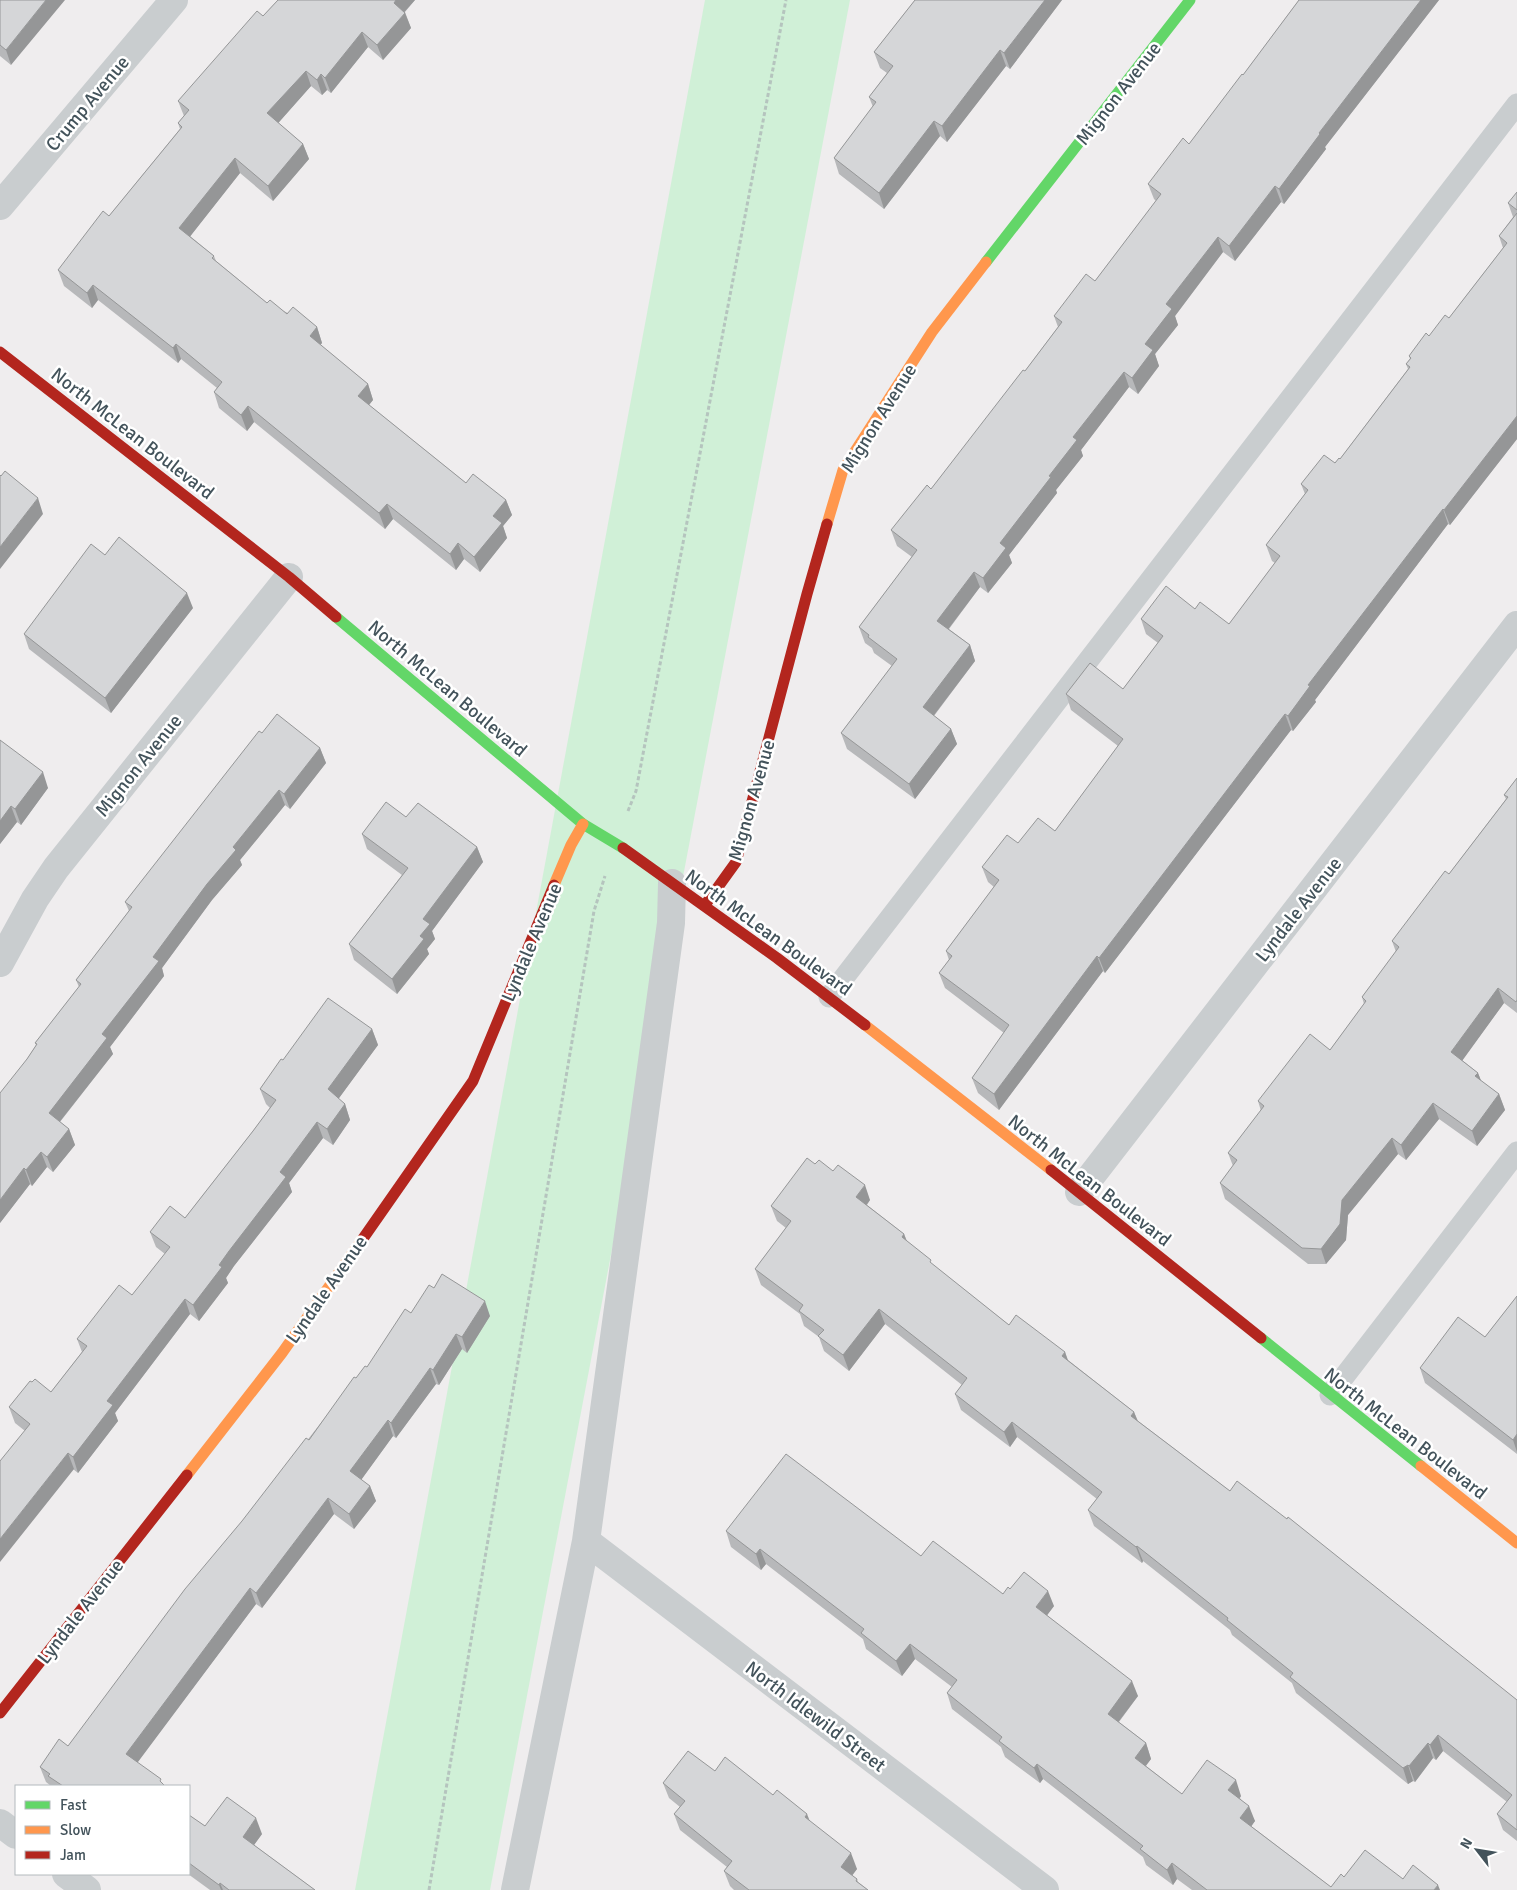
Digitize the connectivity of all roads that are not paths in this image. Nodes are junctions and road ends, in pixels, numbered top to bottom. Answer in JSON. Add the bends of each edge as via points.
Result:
{"nodes":[{"id":1,"x":174,"y":0,"type":"edge"},
{"id":2,"x":1190,"y":0,"type":"edge"},
{"id":3,"x":1517,"y":104,"type":"edge"},
{"id":4,"x":0,"y":206,"type":"edge"},
{"id":5,"x":0,"y":352,"type":"edge"},
{"id":6,"x":289,"y":577,"type":"junction"},
{"id":7,"x":1517,"y":625,"type":"edge"},
{"id":8,"x":583,"y":824,"type":"junction"},
{"id":9,"x":672,"y":883,"type":"junction"},
{"id":10,"x":705,"y":905,"type":"junction"},
{"id":11,"x":0,"y":963,"type":"edge"},
{"id":12,"x":829,"y":997,"type":"junction"},
{"id":13,"x":1517,"y":1152,"type":"edge"},
{"id":14,"x":1079,"y":1192,"type":"junction"},
{"id":15,"x":1330,"y":1395,"type":"junction"},
{"id":16,"x":586,"y":1542,"type":"junction"},
{"id":17,"x":1517,"y":1543,"type":"edge"},
{"id":18,"x":0,"y":1713,"type":"edge"},
{"id":19,"x":0,"y":1822,"type":"edge"},
{"id":20,"x":15,"y":1834,"type":"edge"},
{"id":21,"x":67,"y":1875,"type":"edge"},
{"id":22,"x":87,"y":1890,"type":"edge"},
{"id":23,"x":515,"y":1890,"type":"edge"},
{"id":24,"x":1045,"y":1890,"type":"edge"}],
"edges":[{"from":1,"to":4,"type":"street","name":"Crump Avenue"},
{"from":2,"to":10,"type":"street","name":"Mignon Avenue","via":[[932,332],[843,470],[736,862]]},
{"from":3,"to":12,"type":"lane"},
{"from":5,"to":6,"type":"street","name":"North McLean Boulevard"},
{"from":6,"to":8,"type":"street","name":"North McLean Boulevard"},
{"from":6,"to":11,"type":"street","name":"Mignon Avenue","via":[[56,868]]},
{"from":7,"to":14,"type":"street","name":"Lyndale Avenue"},
{"from":8,"to":9,"type":"street","name":"North McLean Boulevard","via":[[617,843]]},
{"from":8,"to":18,"type":"street","name":"Lyndale Avenue","via":[[571,845],[473,1081],[282,1352]]},
{"from":9,"to":10,"type":"street","name":"North McLean Boulevard"},
{"from":9,"to":16,"type":"street","via":[[670,923]]},
{"from":10,"to":12,"type":"street","name":"North McLean Boulevard"},
{"from":12,"to":14,"type":"street","name":"North McLean Boulevard"},
{"from":13,"to":15,"type":"lane"},
{"from":14,"to":15,"type":"street","name":"North McLean Boulevard"},
{"from":15,"to":17,"type":"street","name":"North McLean Boulevard"},
{"from":16,"to":23,"type":"street"},
{"from":16,"to":24,"type":"street","name":"North Idlewild Street"},
{"from":19,"to":20,"type":"street"},
{"from":21,"to":22,"type":"street"}]}
